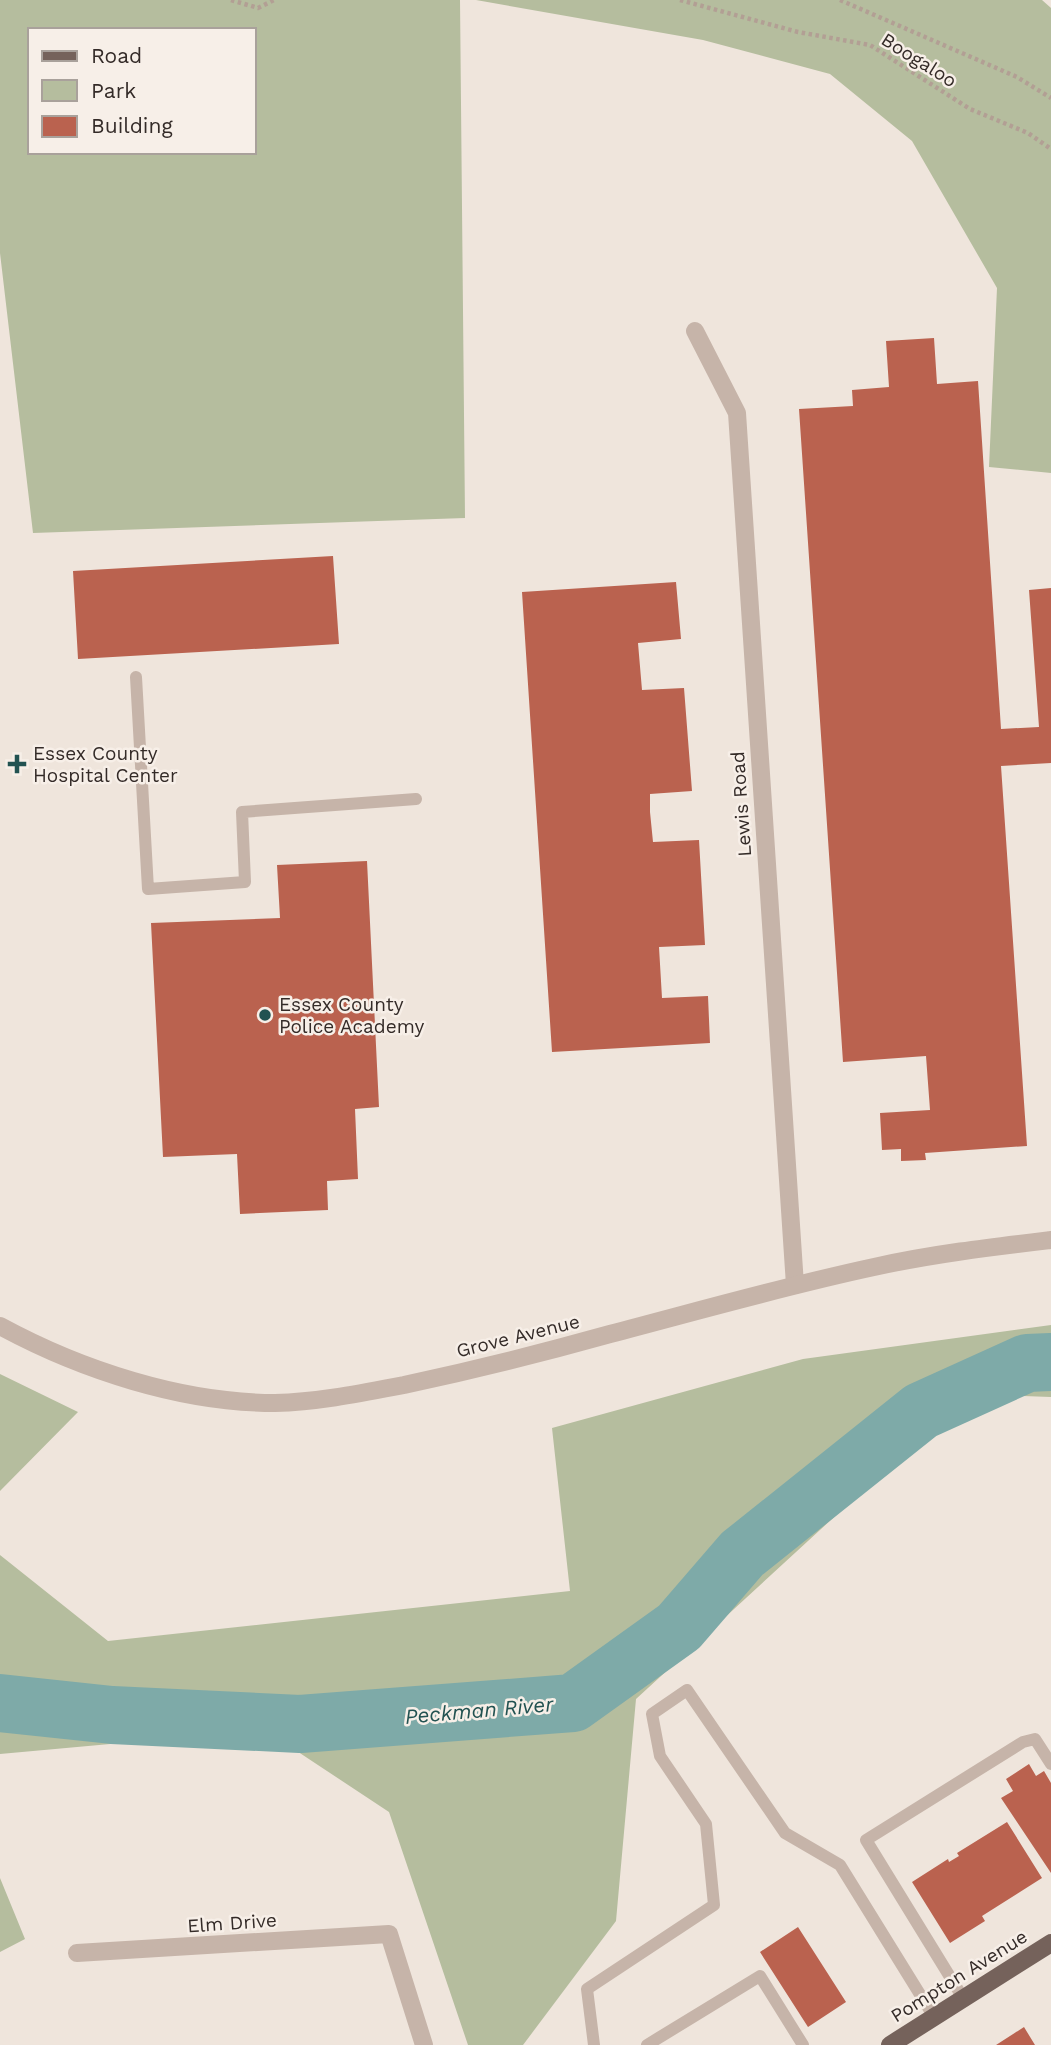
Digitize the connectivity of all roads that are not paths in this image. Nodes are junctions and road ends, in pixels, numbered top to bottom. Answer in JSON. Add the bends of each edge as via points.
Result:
{"nodes":[{"id":1,"x":695,"y":331,"type":"dead end"},
{"id":2,"x":136,"y":677,"type":"dead end"},
{"id":3,"x":416,"y":799,"type":"dead end"},
{"id":4,"x":1051,"y":1240,"type":"edge"},
{"id":5,"x":795,"y":1284,"type":"junction"},
{"id":6,"x":0,"y":1326,"type":"edge"},
{"id":7,"x":1051,"y":1764,"type":"edge"},
{"id":8,"x":1051,"y":1943,"type":"edge"},
{"id":9,"x":77,"y":1953,"type":"dead end"},
{"id":10,"x":963,"y":1998,"type":"junction"},
{"id":11,"x":934,"y":2017,"type":"junction"},
{"id":12,"x":424,"y":2045,"type":"edge"},
{"id":13,"x":594,"y":2045,"type":"edge"},
{"id":14,"x":647,"y":2045,"type":"edge"},
{"id":15,"x":803,"y":2045,"type":"edge"},
{"id":16,"x":890,"y":2045,"type":"edge"}],
"edges":[{"from":1,"to":5,"type":"street","name":"Lewis Road","via":[[737,413]]},
{"from":2,"to":3,"type":"lane","via":[[148,889],[245,882],[242,812]]},
{"from":4,"to":5,"type":"street","name":"Grove Avenue","via":[[961,1251]]},
{"from":5,"to":6,"type":"street","name":"Grove Avenue","via":[[486,1368],[352,1395],[277,1403],[168,1389],[35,1345]]},
{"from":7,"to":10,"type":"lane","via":[[1035,1739],[1023,1742],[866,1840]]},
{"from":8,"to":10,"type":"main road","name":"Pompton Avenue"},
{"from":9,"to":12,"type":"street","name":"Elm Drive","via":[[389,1934]]},
{"from":10,"to":11,"type":"main road","name":"Pompton Avenue"},
{"from":11,"to":13,"type":"lane","via":[[840,1865],[785,1833],[687,1690],[652,1714],[660,1756],[706,1824],[714,1905],[587,1989]]},
{"from":11,"to":16,"type":"main road","name":"Pompton Avenue"},
{"from":14,"to":15,"type":"lane","via":[[760,1976]]}]}
